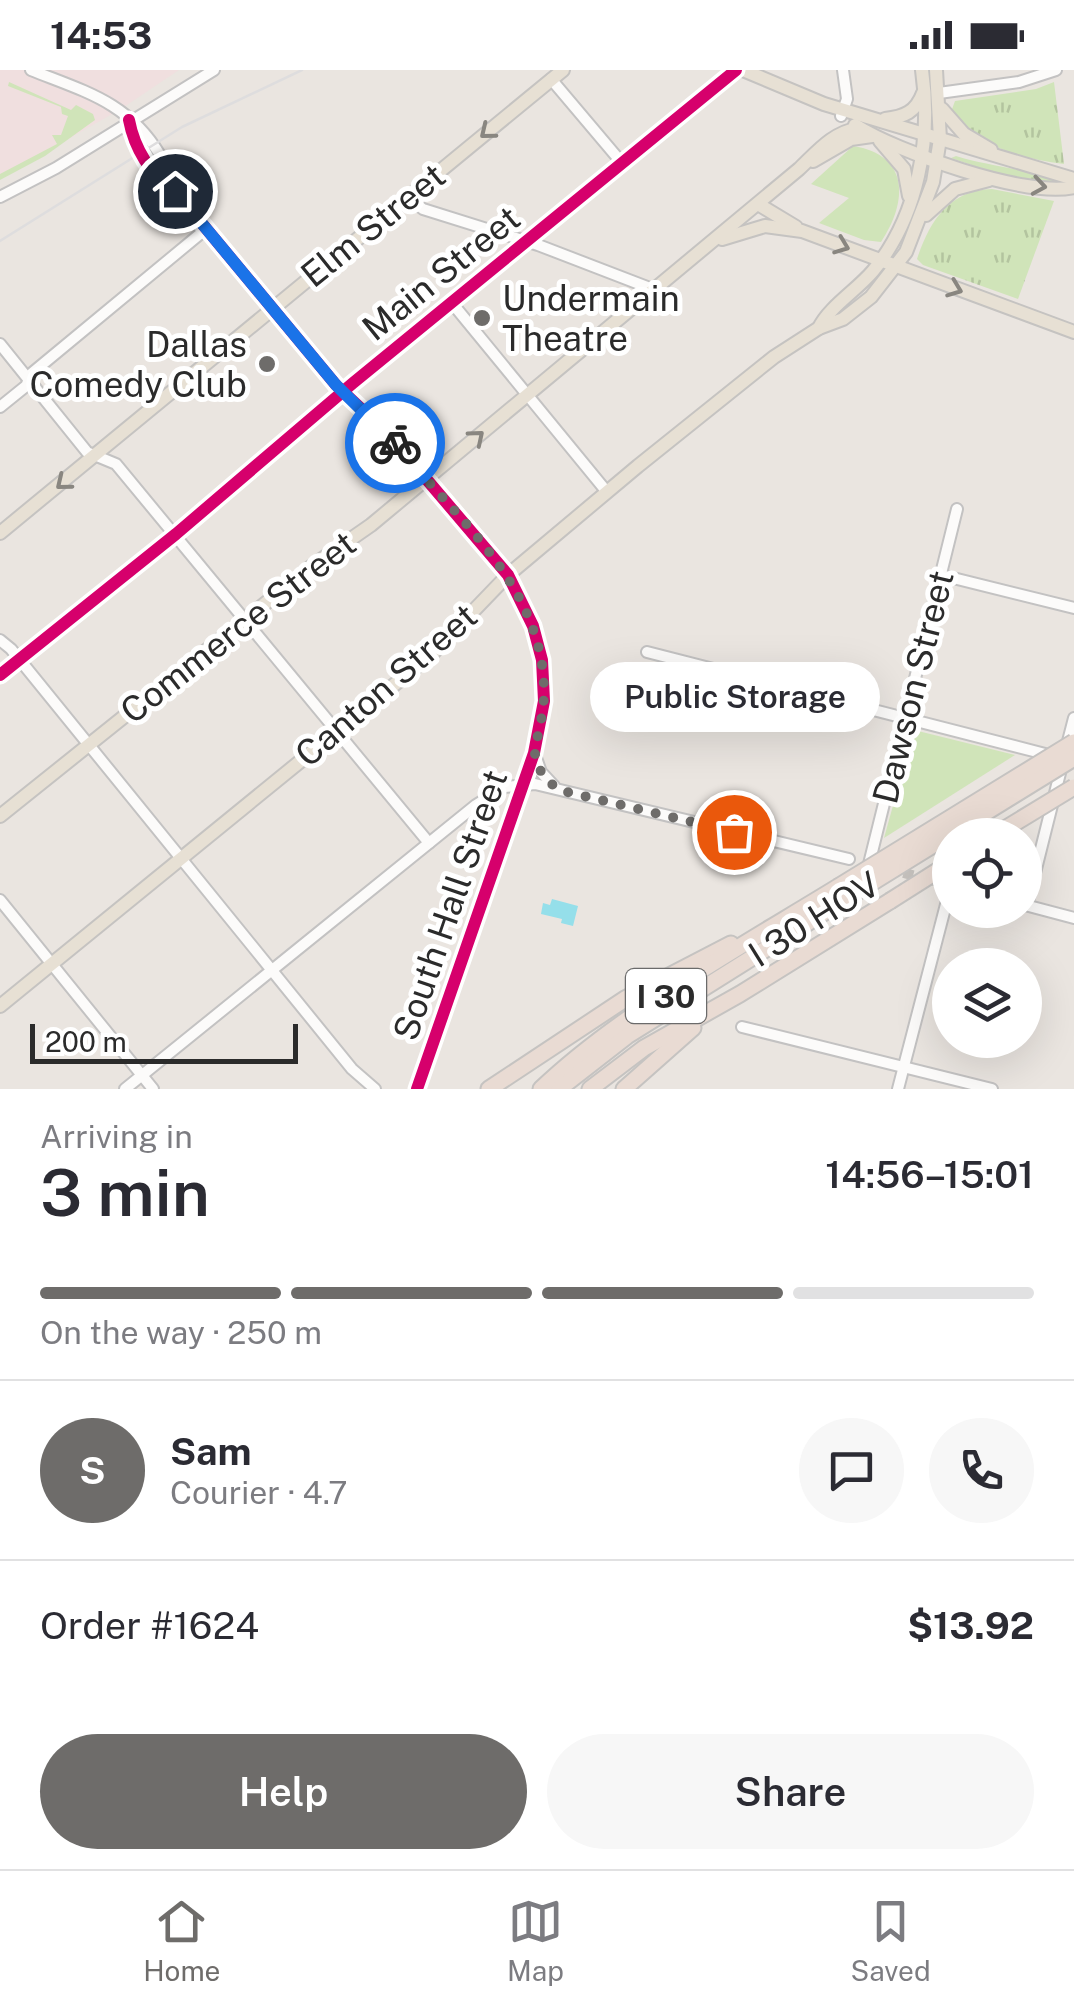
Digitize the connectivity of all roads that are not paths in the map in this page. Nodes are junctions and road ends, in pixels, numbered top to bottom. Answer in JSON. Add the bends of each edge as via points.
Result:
{"nodes":[{"id":1,"x":31,"y":70,"type":"edge"},
{"id":2,"x":214,"y":70,"type":"edge"},
{"id":3,"x":739,"y":70,"type":"edge"},
{"id":4,"x":843,"y":70,"type":"edge"},
{"id":5,"x":922,"y":70,"type":"edge"},
{"id":6,"x":936,"y":70,"type":"edge"},
{"id":7,"x":1056,"y":70,"type":"edge"},
{"id":8,"x":1043,"y":72,"type":"edge"},
{"id":9,"x":557,"y":75,"type":"edge"},
{"id":10,"x":924,"y":86,"type":"junction"},
{"id":11,"x":940,"y":100,"type":"junction"},
{"id":12,"x":843,"y":113,"type":"junction"},
{"id":13,"x":129,"y":120,"type":"junction"},
{"id":14,"x":878,"y":120,"type":"junction"},
{"id":15,"x":859,"y":128,"type":"junction"},
{"id":16,"x":925,"y":134,"type":"junction"},
{"id":17,"x":874,"y":136,"type":"junction"},
{"id":18,"x":940,"y":139,"type":"junction"},
{"id":19,"x":922,"y":156,"type":"junction"},
{"id":20,"x":937,"y":161,"type":"junction"},
{"id":21,"x":1010,"y":161,"type":"junction"},
{"id":22,"x":622,"y":163,"type":"junction"},
{"id":23,"x":800,"y":170,"type":"junction"},
{"id":24,"x":1004,"y":180,"type":"junction"},
{"id":25,"x":1074,"y":183,"type":"edge"},
{"id":26,"x":0,"y":197,"type":"edge"},
{"id":27,"x":407,"y":197,"type":"junction"},
{"id":28,"x":910,"y":201,"type":"junction"},
{"id":29,"x":758,"y":204,"type":"junction"},
{"id":30,"x":921,"y":220,"type":"junction"},
{"id":31,"x":206,"y":229,"type":"junction"},
{"id":32,"x":802,"y":231,"type":"junction"},
{"id":33,"x":527,"y":242,"type":"junction"},
{"id":34,"x":711,"y":244,"type":"junction"},
{"id":35,"x":881,"y":260,"type":"junction"},
{"id":36,"x":896,"y":266,"type":"junction"},
{"id":37,"x":655,"y":290,"type":"junction"},
{"id":38,"x":452,"y":303,"type":"junction"},
{"id":39,"x":272,"y":308,"type":"junction"},
{"id":40,"x":819,"y":328,"type":"junction"},
{"id":41,"x":1074,"y":332,"type":"edge"},
{"id":42,"x":0,"y":344,"type":"edge"},
{"id":43,"x":29,"y":380,"type":"junction"},
{"id":44,"x":343,"y":392,"type":"junction"},
{"id":45,"x":528,"y":395,"type":"junction"},
{"id":46,"x":0,"y":407,"type":"edge"},
{"id":47,"x":97,"y":455,"type":"junction"},
{"id":48,"x":426,"y":480,"type":"junction"},
{"id":49,"x":607,"y":492,"type":"junction"},
{"id":50,"x":958,"y":509,"type":"dead end"},
{"id":51,"x":0,"y":534,"type":"edge"},
{"id":52,"x":176,"y":534,"type":"junction"},
{"id":53,"x":508,"y":575,"type":"junction"},
{"id":54,"x":942,"y":575,"type":"junction"},
{"id":55,"x":1074,"y":608,"type":"edge"},
{"id":56,"x":246,"y":618,"type":"junction"},
{"id":57,"x":0,"y":640,"type":"edge"},
{"id":58,"x":647,"y":652,"type":"dead end"},
{"id":59,"x":19,"y":660,"type":"junction"},
{"id":60,"x":0,"y":675,"type":"edge"},
{"id":61,"x":906,"y":718,"type":"junction"},
{"id":62,"x":1074,"y":718,"type":"edge"},
{"id":63,"x":338,"y":730,"type":"junction"},
{"id":64,"x":1074,"y":742,"type":"edge"},
{"id":65,"x":87,"y":746,"type":"junction"},
{"id":66,"x":534,"y":754,"type":"junction"},
{"id":67,"x":1071,"y":761,"type":"edge"},
{"id":68,"x":524,"y":784,"type":"junction"},
{"id":69,"x":1074,"y":787,"type":"edge"},
{"id":70,"x":559,"y":790,"type":"junction"},
{"id":71,"x":0,"y":816,"type":"edge"},
{"id":72,"x":987,"y":818,"type":"edge"},
{"id":73,"x":1023,"y":818,"type":"edge"},
{"id":74,"x":429,"y":843,"type":"junction"},
{"id":75,"x":932,"y":852,"type":"edge"},
{"id":76,"x":1042,"y":854,"type":"edge"},
{"id":77,"x":180,"y":858,"type":"junction"},
{"id":78,"x":849,"y":860,"type":"dead end"},
{"id":79,"x":869,"y":864,"type":"dead end"},
{"id":80,"x":932,"y":874,"type":"edge"},
{"id":81,"x":864,"y":892,"type":"junction"},
{"id":82,"x":0,"y":900,"type":"edge"},
{"id":83,"x":1042,"y":909,"type":"edge"},
{"id":84,"x":797,"y":912,"type":"junction"},
{"id":85,"x":1074,"y":918,"type":"edge"},
{"id":86,"x":940,"y":928,"type":"edge"},
{"id":87,"x":52,"y":963,"type":"junction"},
{"id":88,"x":272,"y":972,"type":"junction"},
{"id":89,"x":740,"y":994,"type":"junction"},
{"id":90,"x":0,"y":1006,"type":"edge"},
{"id":91,"x":742,"y":1027,"type":"dead end"},
{"id":92,"x":904,"y":1067,"type":"junction"},
{"id":93,"x":142,"y":1075,"type":"junction"},
{"id":94,"x":125,"y":1089,"type":"edge"},
{"id":95,"x":153,"y":1089,"type":"edge"},
{"id":96,"x":374,"y":1089,"type":"edge"},
{"id":97,"x":417,"y":1089,"type":"edge"},
{"id":98,"x":489,"y":1089,"type":"edge"},
{"id":99,"x":542,"y":1089,"type":"edge"},
{"id":100,"x":560,"y":1089,"type":"edge"},
{"id":101,"x":568,"y":1089,"type":"edge"},
{"id":102,"x":590,"y":1089,"type":"edge"},
{"id":103,"x":624,"y":1089,"type":"edge"},
{"id":104,"x":898,"y":1089,"type":"edge"},
{"id":105,"x":992,"y":1089,"type":"edge"}],
"edges":[{"from":1,"to":13,"type":"street","via":[[111,102]]},
{"from":2,"to":13,"type":"street"},
{"from":3,"to":12,"type":"main road"},
{"from":3,"to":22,"type":"main road","name":"Main Street"},
{"from":4,"to":12,"type":"street"},
{"from":5,"to":10,"type":"main road","name":"Canton Street"},
{"from":6,"to":11,"type":"main road","name":"Canton Street"},
{"from":7,"to":8,"type":"street"},
{"from":8,"to":11,"type":"street"},
{"from":9,"to":22,"type":"street"},
{"from":9,"to":27,"type":"main road","name":"Elm Street","one_way":true},
{"from":10,"to":14,"type":"main road","via":[[907,114]]},
{"from":10,"to":16,"type":"main road","name":"Canton Street"},
{"from":11,"to":18,"type":"main road","name":"Canton Street"},
{"from":11,"to":21,"type":"main road","via":[[964,134]]},
{"from":12,"to":14,"type":"main road"},
{"from":12,"to":15,"type":"main road"},
{"from":13,"to":26,"type":"street"},
{"from":13,"to":31,"type":"street","name":"South Hall Street","via":[[132,138],[160,183]]},
{"from":14,"to":16,"type":"main road"},
{"from":15,"to":17,"type":"main road"},
{"from":15,"to":23,"type":"main road","name":"Commerce Street","via":[[836,134]]},
{"from":16,"to":18,"type":"main road"},
{"from":16,"to":19,"type":"main road","name":"Canton Street"},
{"from":17,"to":19,"type":"main road"},
{"from":17,"to":23,"type":"main road","name":"Commerce Street","via":[[852,139]]},
{"from":17,"to":28,"type":"main road","via":[[904,169]]},
{"from":18,"to":20,"type":"main road","name":"Canton Street"},
{"from":18,"to":21,"type":"main road"},
{"from":19,"to":20,"type":"main road"},
{"from":19,"to":28,"type":"main road","name":"Canton Street"},
{"from":20,"to":24,"type":"main road"},
{"from":20,"to":30,"type":"main road","name":"Canton Street"},
{"from":21,"to":25,"type":"main road"},
{"from":22,"to":33,"type":"main road","name":"Main Street"},
{"from":23,"to":29,"type":"main road","name":"Commerce Street"},
{"from":24,"to":25,"type":"main road","one_way":true,"via":[[1058,190]]},
{"from":24,"to":30,"type":"main road","via":[[956,190]]},
{"from":27,"to":33,"type":"street","via":[[422,209]]},
{"from":27,"to":39,"type":"main road","name":"Elm Street"},
{"from":28,"to":35,"type":"main road","name":"Canton Street"},
{"from":29,"to":32,"type":"main road"},
{"from":29,"to":34,"type":"main road","name":"Commerce Street"},
{"from":30,"to":36,"type":"main road","name":"Canton Street"},
{"from":31,"to":39,"type":"street","name":"South Hall Street"},
{"from":31,"to":43,"type":"street"},
{"from":32,"to":34,"type":"main road","via":[[751,228]]},
{"from":32,"to":35,"type":"main road","one_way":true},
{"from":33,"to":37,"type":"street"},
{"from":33,"to":38,"type":"main road","name":"Main Street"},
{"from":34,"to":37,"type":"main road","name":"Commerce Street"},
{"from":35,"to":36,"type":"main road"},
{"from":35,"to":40,"type":"main road","name":"Canton Street"},
{"from":36,"to":40,"type":"main road","name":"Canton Street","via":[[858,308]]},
{"from":36,"to":41,"type":"main road","one_way":true},
{"from":37,"to":45,"type":"main road","name":"Commerce Street"},
{"from":38,"to":44,"type":"main road","name":"Main Street"},
{"from":38,"to":45,"type":"street"},
{"from":39,"to":44,"type":"street","name":"South Hall Street"},
{"from":39,"to":47,"type":"main road","name":"Elm Street"},
{"from":40,"to":49,"type":"main road","name":"Canton Street"},
{"from":42,"to":43,"type":"street"},
{"from":43,"to":46,"type":"street"},
{"from":43,"to":47,"type":"street","via":[[87,452]]},
{"from":44,"to":48,"type":"street","name":"South Hall Street"},
{"from":44,"to":52,"type":"main road","name":"Main Street"},
{"from":48,"to":45,"type":"main road","name":"Commerce Street","one_way":true},
{"from":45,"to":49,"type":"street"},
{"from":47,"to":51,"type":"main road","name":"Elm Street","one_way":true},
{"from":47,"to":52,"type":"street","via":[[116,464]]},
{"from":48,"to":53,"type":"street","name":"South Hall Street"},
{"from":48,"to":56,"type":"main road","name":"Commerce Street"},
{"from":49,"to":53,"type":"main road","name":"Canton Street"},
{"from":50,"to":54,"type":"street","name":"Dawson Street"},
{"from":52,"to":56,"type":"street"},
{"from":52,"to":59,"type":"main road","name":"Main Street"},
{"from":53,"to":63,"type":"main road","name":"Canton Street","via":[[450,638]]},
{"from":53,"to":66,"type":"street","name":"South Hall Street","via":[[542,660],[544,701]]},
{"from":54,"to":55,"type":"street"},
{"from":54,"to":61,"type":"street","name":"Dawson Street"},
{"from":56,"to":63,"type":"street"},
{"from":56,"to":65,"type":"main road","name":"Commerce Street"},
{"from":57,"to":59,"type":"street"},
{"from":58,"to":61,"type":"street"},
{"from":59,"to":60,"type":"main road","name":"Main Street"},
{"from":59,"to":65,"type":"street"},
{"from":61,"to":67,"type":"street"},
{"from":61,"to":79,"type":"street","name":"Dawson Street"},
{"from":62,"to":67,"type":"street"},
{"from":63,"to":74,"type":"street"},
{"from":63,"to":77,"type":"main road","name":"Canton Street"},
{"from":64,"to":84,"type":"highway","number":"I 30","bridge":true},
{"from":65,"to":71,"type":"main road","name":"Commerce Street"},
{"from":65,"to":77,"type":"street"},
{"from":66,"to":68,"type":"street","name":"South Hall Street"},
{"from":66,"to":70,"type":"street"},
{"from":67,"to":72,"type":"highway","bridge":true},
{"from":67,"to":76,"type":"street"},
{"from":67,"to":81,"type":"highway","name":"I 30 HOV","bridge":true},
{"from":68,"to":70,"type":"street"},
{"from":68,"to":74,"type":"street","via":[[492,794]]},
{"from":68,"to":97,"type":"street","name":"South Hall Street"},
{"from":69,"to":73,"type":"highway","bridge":true},
{"from":70,"to":78,"type":"street"},
{"from":74,"to":88,"type":"street"},
{"from":75,"to":81,"type":"highway","name":"I 30 HOV","bridge":true},
{"from":77,"to":87,"type":"main road","name":"Canton Street"},
{"from":77,"to":88,"type":"street"},
{"from":80,"to":89,"type":"highway","number":"I 30","bridge":true},
{"from":81,"to":100,"type":"highway","name":"I 30 HOV","via":[[627,1036]]},
{"from":81,"to":101,"type":"highway","name":"I 30 HOV","via":[[664,1019]]},
{"from":82,"to":87,"type":"street"},
{"from":83,"to":85,"type":"street"},
{"from":84,"to":98,"type":"highway","via":[[652,983]]},
{"from":84,"to":99,"type":"highway","number":"I 30","via":[[586,1050]]},
{"from":86,"to":92,"type":"street"},
{"from":87,"to":90,"type":"main road","name":"Canton Street"},
{"from":87,"to":93,"type":"street"},
{"from":88,"to":93,"type":"street"},
{"from":88,"to":96,"type":"street","via":[[359,1083]]},
{"from":89,"to":102,"type":"highway","number":"I 30","via":[[644,1048]]},
{"from":89,"to":103,"type":"highway"},
{"from":91,"to":92,"type":"street"},
{"from":92,"to":104,"type":"street"},
{"from":92,"to":105,"type":"street"},
{"from":93,"to":94,"type":"street"},
{"from":93,"to":95,"type":"street"}]}
